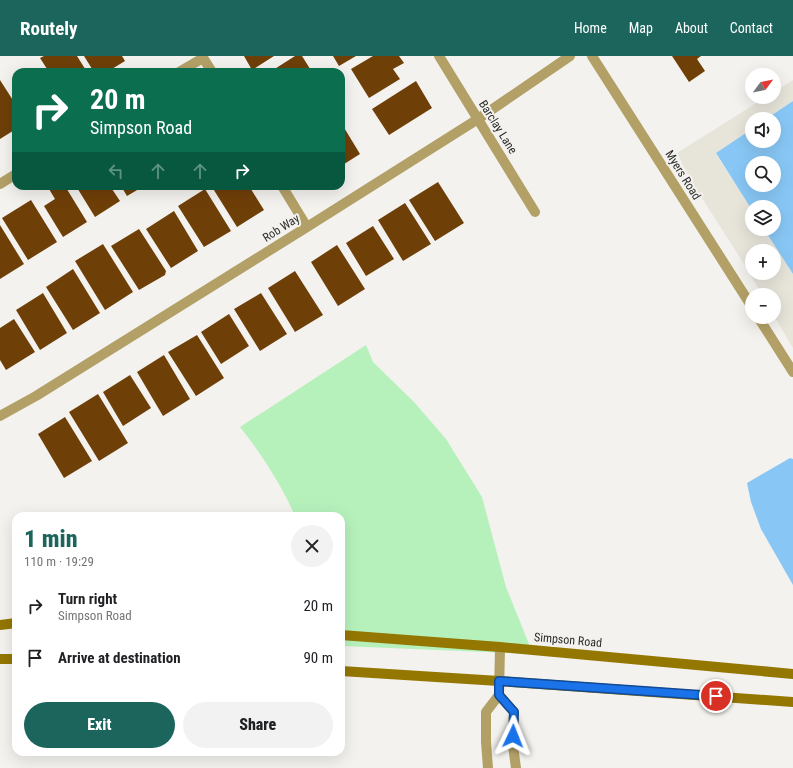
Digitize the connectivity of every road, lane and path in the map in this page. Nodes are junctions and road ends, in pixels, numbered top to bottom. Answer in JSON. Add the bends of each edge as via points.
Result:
{"nodes":[{"id":1,"x":439,"y":56,"type":"edge"},
{"id":2,"x":570,"y":56,"type":"edge"},
{"id":3,"x":592,"y":56,"type":"edge"},
{"id":4,"x":202,"y":57,"type":"edge"},
{"id":5,"x":186,"y":68,"type":"edge"},
{"id":6,"x":209,"y":68,"type":"edge"},
{"id":7,"x":478,"y":119,"type":"junction"},
{"id":8,"x":12,"y":176,"type":"edge"},
{"id":9,"x":0,"y":184,"type":"edge"},
{"id":10,"x":285,"y":190,"type":"edge"},
{"id":11,"x":535,"y":212,"type":"dead end"},
{"id":12,"x":308,"y":227,"type":"junction"},
{"id":13,"x":745,"y":296,"type":"edge"},
{"id":14,"x":762,"y":324,"type":"edge"},
{"id":15,"x":793,"y":372,"type":"edge"},
{"id":16,"x":0,"y":415,"type":"edge"},
{"id":17,"x":12,"y":623,"type":"edge"},
{"id":18,"x":0,"y":624,"type":"edge"},
{"id":19,"x":345,"y":635,"type":"edge"},
{"id":20,"x":500,"y":647,"type":"junction"},
{"id":21,"x":0,"y":659,"type":"edge"},
{"id":22,"x":12,"y":659,"type":"edge"},
{"id":23,"x":345,"y":671,"type":"edge"},
{"id":24,"x":793,"y":674,"type":"edge"},
{"id":25,"x":499,"y":681,"type":"junction"},
{"id":26,"x":499,"y":695,"type":"junction"},
{"id":27,"x":793,"y":702,"type":"edge"},
{"id":28,"x":488,"y":768,"type":"edge"},
{"id":29,"x":516,"y":768,"type":"edge"}],
"edges":[{"from":1,"to":7,"type":"street","name":"Barclay Lane"},
{"from":2,"to":7,"type":"street","name":"Rob Way"},
{"from":3,"to":13,"type":"street","name":"Myers Road"},
{"from":4,"to":5,"type":"street"},
{"from":4,"to":6,"type":"street"},
{"from":7,"to":11,"type":"street","name":"Barclay Lane"},
{"from":7,"to":12,"type":"street","name":"Rob Way"},
{"from":8,"to":9,"type":"street"},
{"from":10,"to":12,"type":"street"},
{"from":12,"to":16,"type":"street","name":"Rob Way","via":[[36,396]]},
{"from":14,"to":15,"type":"street"},
{"from":17,"to":18,"type":"main road"},
{"from":19,"to":20,"type":"main road","name":"Simpson Road"},
{"from":20,"to":24,"type":"main road","name":"Simpson Road"},
{"from":20,"to":25,"type":"street"},
{"from":21,"to":22,"type":"main road"},
{"from":23,"to":25,"type":"main road"},
{"from":25,"to":26,"type":"street"},
{"from":25,"to":27,"type":"main road"},
{"from":26,"to":28,"type":"street","via":[[486,712]]},
{"from":26,"to":29,"type":"street","via":[[514,712],[513,746]]}]}
